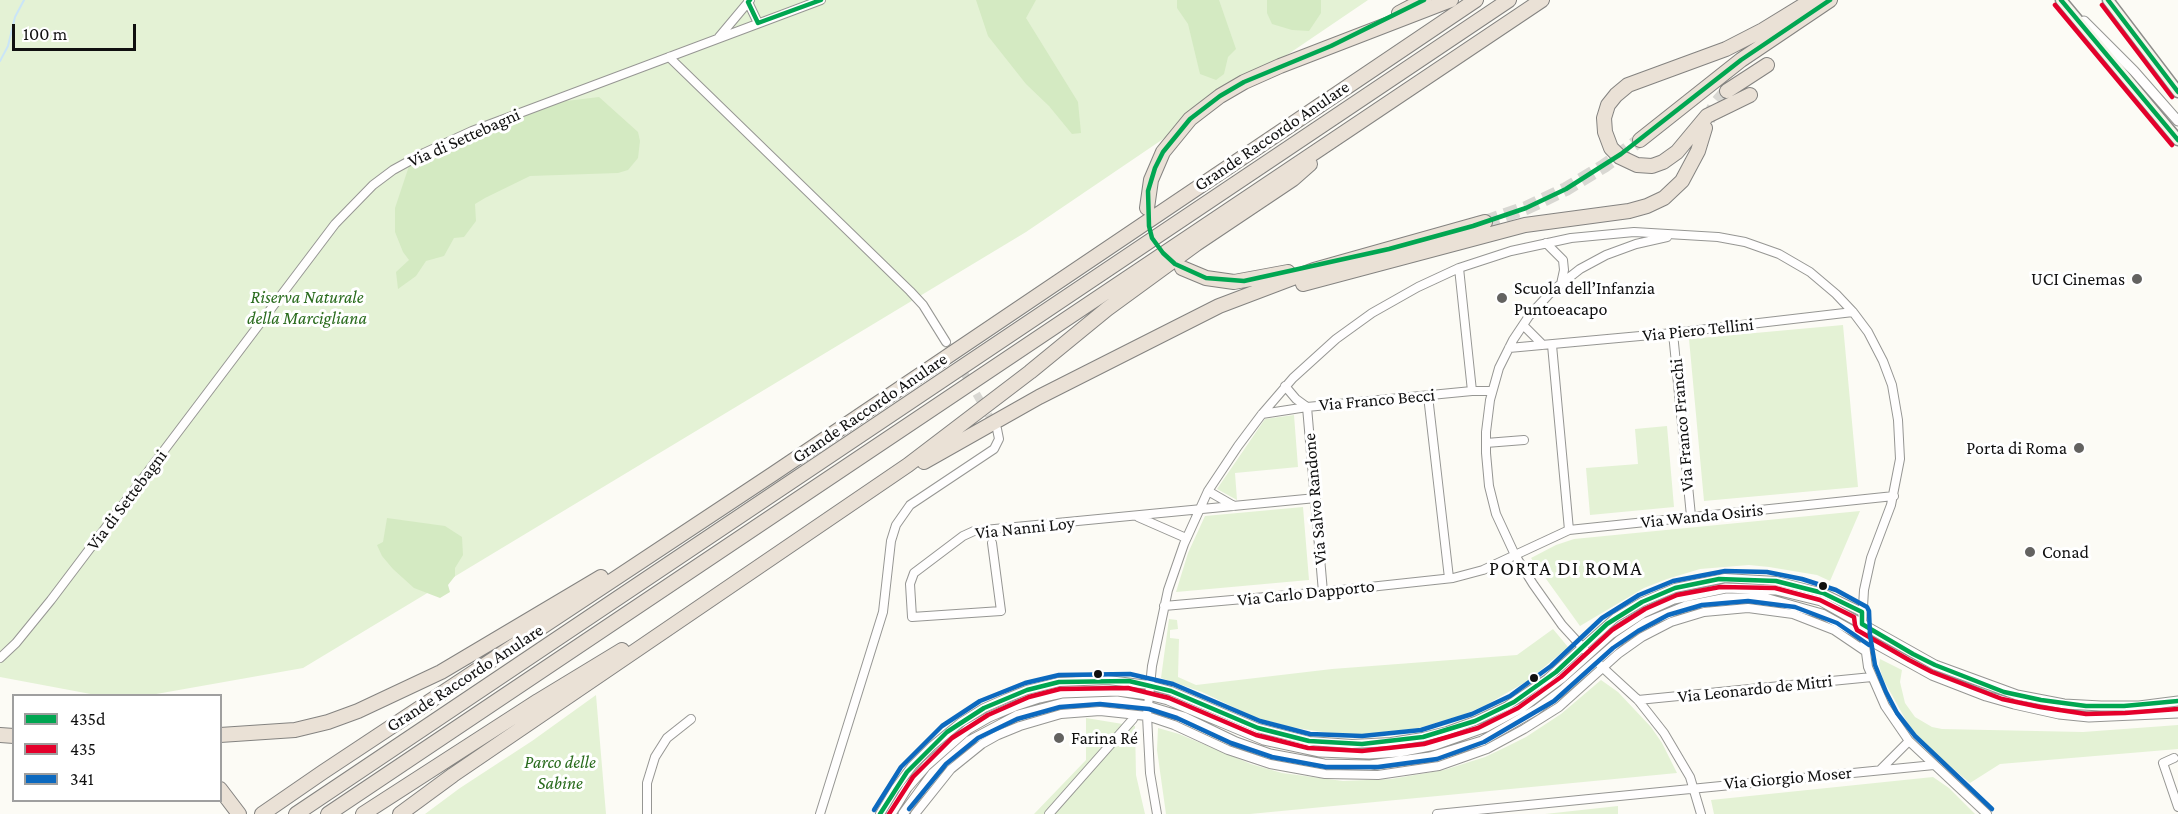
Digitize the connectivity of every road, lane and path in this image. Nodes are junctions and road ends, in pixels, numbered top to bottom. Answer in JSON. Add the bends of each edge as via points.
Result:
{"nodes":[{"id":1,"x":821,"y":0,"type":"edge"},
{"id":2,"x":1424,"y":0,"type":"edge"},
{"id":3,"x":1451,"y":0,"type":"edge"},
{"id":4,"x":1476,"y":0,"type":"edge"},
{"id":5,"x":1509,"y":0,"type":"edge"},
{"id":6,"x":1542,"y":0,"type":"edge"},
{"id":7,"x":1812,"y":0,"type":"edge"},
{"id":8,"x":1830,"y":0,"type":"edge"},
{"id":9,"x":2108,"y":0,"type":"edge"},
{"id":10,"x":749,"y":1,"type":"edge"},
{"id":11,"x":2064,"y":3,"type":"edge"},
{"id":12,"x":758,"y":23,"type":"junction"},
{"id":13,"x":718,"y":38,"type":"junction"},
{"id":14,"x":1331,"y":46,"type":"junction"},
{"id":15,"x":669,"y":57,"type":"junction"},
{"id":16,"x":1767,"y":65,"type":"dead end"},
{"id":17,"x":2161,"y":68,"type":"junction"},
{"id":18,"x":2178,"y":85,"type":"edge"},
{"id":19,"x":1727,"y":91,"type":"tunnel mouth"},
{"id":20,"x":2178,"y":92,"type":"edge"},
{"id":21,"x":1750,"y":95,"type":"dead end"},
{"id":22,"x":2178,"y":121,"type":"edge"},
{"id":23,"x":1350,"y":128,"type":"junction"},
{"id":24,"x":1705,"y":128,"type":"tunnel mouth"},
{"id":25,"x":1640,"y":140,"type":"tunnel mouth"},
{"id":26,"x":2178,"y":140,"type":"edge"},
{"id":27,"x":1147,"y":207,"type":"dead end"},
{"id":28,"x":1485,"y":222,"type":"tunnel mouth"},
{"id":29,"x":1678,"y":236,"type":"junction"},
{"id":30,"x":1545,"y":243,"type":"junction"},
{"id":31,"x":1389,"y":249,"type":"junction"},
{"id":32,"x":1182,"y":268,"type":"dead end"},
{"id":33,"x":1459,"y":268,"type":"junction"},
{"id":34,"x":1560,"y":284,"type":"junction"},
{"id":35,"x":1853,"y":312,"type":"junction"},
{"id":36,"x":1523,"y":325,"type":"junction"},
{"id":37,"x":1673,"y":333,"type":"junction"},
{"id":38,"x":946,"y":342,"type":"tunnel mouth"},
{"id":39,"x":1147,"y":343,"type":"junction"},
{"id":40,"x":1543,"y":345,"type":"junction"},
{"id":41,"x":1552,"y":345,"type":"junction"},
{"id":42,"x":1509,"y":348,"type":"junction"},
{"id":43,"x":1285,"y":386,"type":"junction"},
{"id":44,"x":1472,"y":391,"type":"junction"},
{"id":45,"x":1492,"y":391,"type":"junction"},
{"id":46,"x":1428,"y":396,"type":"junction"},
{"id":47,"x":1307,"y":407,"type":"junction"},
{"id":48,"x":1262,"y":414,"type":"junction"},
{"id":49,"x":997,"y":429,"type":"dead end"},
{"id":50,"x":1524,"y":440,"type":"dead end"},
{"id":51,"x":1486,"y":443,"type":"junction"},
{"id":52,"x":772,"y":474,"type":"junction"},
{"id":53,"x":1208,"y":491,"type":"junction"},
{"id":54,"x":868,"y":494,"type":"junction"},
{"id":55,"x":1894,"y":496,"type":"junction"},
{"id":56,"x":1316,"y":498,"type":"junction"},
{"id":57,"x":1235,"y":507,"type":"junction"},
{"id":58,"x":1199,"y":509,"type":"junction"},
{"id":59,"x":1135,"y":516,"type":"junction"},
{"id":60,"x":1691,"y":516,"type":"junction"},
{"id":61,"x":1569,"y":531,"type":"junction"},
{"id":62,"x":1186,"y":538,"type":"junction"},
{"id":63,"x":992,"y":543,"type":"dead end"},
{"id":64,"x":1515,"y":555,"type":"junction"},
{"id":65,"x":1449,"y":578,"type":"junction"},
{"id":66,"x":1765,"y":589,"type":"junction"},
{"id":67,"x":1323,"y":592,"type":"junction"},
{"id":68,"x":708,"y":602,"type":"junction"},
{"id":69,"x":1164,"y":606,"type":"junction"},
{"id":70,"x":1665,"y":608,"type":"junction"},
{"id":71,"x":1764,"y":609,"type":"junction"},
{"id":72,"x":1862,"y":612,"type":"junction"},
{"id":73,"x":1862,"y":624,"type":"junction"},
{"id":74,"x":1863,"y":636,"type":"junction"},
{"id":75,"x":1581,"y":647,"type":"junction"},
{"id":76,"x":1865,"y":651,"type":"junction"},
{"id":77,"x":0,"y":658,"type":"edge"},
{"id":78,"x":1592,"y":658,"type":"junction"},
{"id":79,"x":1603,"y":668,"type":"junction"},
{"id":80,"x":1872,"y":677,"type":"junction"},
{"id":81,"x":1028,"y":690,"type":"junction"},
{"id":82,"x":1149,"y":690,"type":"junction"},
{"id":83,"x":1638,"y":700,"type":"junction"},
{"id":84,"x":2178,"y":701,"type":"edge"},
{"id":85,"x":1032,"y":705,"type":"junction"},
{"id":86,"x":1501,"y":709,"type":"junction"},
{"id":87,"x":1147,"y":711,"type":"junction"},
{"id":88,"x":2178,"y":713,"type":"edge"},
{"id":89,"x":691,"y":719,"type":"dead end"},
{"id":90,"x":1037,"y":720,"type":"junction"},
{"id":91,"x":1133,"y":720,"type":"dead end"},
{"id":92,"x":1499,"y":726,"type":"junction"},
{"id":93,"x":1258,"y":728,"type":"junction"},
{"id":94,"x":222,"y":735,"type":"edge"},
{"id":95,"x":1514,"y":735,"type":"junction"},
{"id":96,"x":1264,"y":740,"type":"junction"},
{"id":97,"x":1909,"y":741,"type":"junction"},
{"id":98,"x":1263,"y":751,"type":"junction"},
{"id":99,"x":1246,"y":756,"type":"junction"},
{"id":100,"x":2174,"y":758,"type":"dead end"},
{"id":101,"x":1934,"y":765,"type":"junction"},
{"id":102,"x":1881,"y":770,"type":"junction"},
{"id":103,"x":1694,"y":787,"type":"junction"},
{"id":104,"x":222,"y":792,"type":"edge"},
{"id":105,"x":1532,"y":804,"type":"junction"},
{"id":106,"x":2178,"y":807,"type":"edge"},
{"id":107,"x":238,"y":814,"type":"edge"},
{"id":108,"x":262,"y":814,"type":"edge"},
{"id":109,"x":296,"y":814,"type":"edge"},
{"id":110,"x":328,"y":814,"type":"edge"},
{"id":111,"x":363,"y":814,"type":"edge"},
{"id":112,"x":400,"y":814,"type":"edge"},
{"id":113,"x":647,"y":814,"type":"edge"},
{"id":114,"x":820,"y":814,"type":"edge"},
{"id":115,"x":880,"y":814,"type":"edge"},
{"id":116,"x":891,"y":814,"type":"edge"},
{"id":117,"x":903,"y":814,"type":"edge"},
{"id":118,"x":915,"y":814,"type":"edge"},
{"id":119,"x":1049,"y":814,"type":"edge"},
{"id":120,"x":1157,"y":814,"type":"edge"},
{"id":121,"x":1437,"y":814,"type":"edge"},
{"id":122,"x":1533,"y":814,"type":"edge"},
{"id":123,"x":1701,"y":814,"type":"edge"},
{"id":124,"x":1987,"y":814,"type":"edge"}],
"edges":[{"from":1,"to":12,"type":"street","name":"Via di Settebagni"},
{"from":2,"to":14,"type":"highway"},
{"from":3,"to":14,"type":"highway"},
{"from":4,"to":52,"type":"highway","name":"Grande Raccordo Anulare"},
{"from":5,"to":109,"type":"highway","name":"Grande Raccordo Anulare"},
{"from":6,"to":23,"type":"highway","name":"Grande Raccordo Anulare"},
{"from":7,"to":21,"type":"highway","via":[[1726,50],[1628,85],[1608,105],[1604,118],[1606,136],[1620,157],[1637,165],[1652,166],[1677,152],[1707,116]]},
{"from":8,"to":25,"type":"highway","via":[[1741,60]]},
{"from":9,"to":17,"type":"main road"},
{"from":10,"to":12,"type":"street"},
{"from":10,"to":13,"type":"street"},
{"from":11,"to":22,"type":"street","via":[[2134,71]]},
{"from":11,"to":26,"type":"main road"},
{"from":12,"to":13,"type":"street","name":"Via di Settebagni"},
{"from":13,"to":15,"type":"street","name":"Via di Settebagni"},
{"from":14,"to":27,"type":"highway","via":[[1244,82],[1195,115],[1160,158],[1151,180]]},
{"from":15,"to":38,"type":"street","via":[[910,291]]},
{"from":15,"to":77,"type":"street","name":"Via di Settebagni","via":[[462,135],[393,171],[364,192],[335,224],[51,600]]},
{"from":16,"to":19,"type":"highway"},
{"from":17,"to":18,"type":"street"},
{"from":17,"to":20,"type":"main road"},
{"from":23,"to":54,"type":"highway","via":[[1293,178],[1164,266]]},
{"from":23,"to":110,"type":"highway","name":"Grande Raccordo Anulare"},
{"from":24,"to":39,"type":"highway","via":[[1682,181],[1667,196],[1647,206],[1525,225],[1312,281]]},
{"from":28,"to":31,"type":"highway"},
{"from":29,"to":30,"type":"street","via":[[1625,232]]},
{"from":29,"to":34,"type":"street","via":[[1613,252]]},
{"from":29,"to":35,"type":"street","via":[[1732,239],[1779,254],[1816,277]]},
{"from":30,"to":33,"type":"street"},
{"from":30,"to":34,"type":"street","via":[[1563,260]]},
{"from":31,"to":32,"type":"highway","via":[[1239,282],[1206,278]]},
{"from":31,"to":39,"type":"highway","via":[[1219,306]]},
{"from":33,"to":43,"type":"street","via":[[1404,294],[1360,321]]},
{"from":33,"to":44,"type":"street"},
{"from":34,"to":36,"type":"street"},
{"from":35,"to":37,"type":"street","name":"Via Piero Tellini"},
{"from":35,"to":55,"type":"street","via":[[1878,349],[1894,391],[1900,459]]},
{"from":36,"to":40,"type":"street"},
{"from":36,"to":42,"type":"street"},
{"from":37,"to":41,"type":"street","name":"Via Piero Tellini"},
{"from":37,"to":60,"type":"street","name":"Via Franco Franchi"},
{"from":39,"to":54,"type":"highway","via":[[1039,397]]},
{"from":40,"to":41,"type":"street","name":"Via Piero Tellini"},
{"from":40,"to":42,"type":"street","name":"Via Piero Tellini"},
{"from":41,"to":61,"type":"street"},
{"from":42,"to":45,"type":"street"},
{"from":43,"to":47,"type":"street"},
{"from":43,"to":48,"type":"street"},
{"from":44,"to":45,"type":"street","name":"Via Franco Becci"},
{"from":44,"to":46,"type":"street","name":"Via Franco Becci"},
{"from":45,"to":51,"type":"street"},
{"from":46,"to":47,"type":"street","name":"Via Franco Becci"},
{"from":46,"to":65,"type":"street"},
{"from":47,"to":48,"type":"street","name":"Via Franco Becci"},
{"from":47,"to":56,"type":"street","name":"Via Salvo Randone"},
{"from":48,"to":53,"type":"street"},
{"from":49,"to":114,"type":"street","via":[[999,439],[994,449],[916,501],[896,525],[883,612]]},
{"from":50,"to":51,"type":"street"},
{"from":51,"to":64,"type":"street","via":[[1492,500]]},
{"from":52,"to":94,"type":"highway","via":[[412,687],[328,722],[295,730]]},
{"from":52,"to":108,"type":"highway","name":"Grande Raccordo Anulare"},
{"from":53,"to":57,"type":"street"},
{"from":53,"to":58,"type":"street"},
{"from":54,"to":68,"type":"highway"},
{"from":55,"to":60,"type":"street","name":"Via Wanda Osiris"},
{"from":55,"to":72,"type":"street","via":[[1871,558]]},
{"from":56,"to":57,"type":"street","name":"Via Nanni Loy"},
{"from":56,"to":67,"type":"street","name":"Via Salvo Randone"},
{"from":57,"to":58,"type":"street","name":"Via Nanni Loy"},
{"from":58,"to":59,"type":"street","name":"Via Nanni Loy"},
{"from":58,"to":62,"type":"street"},
{"from":59,"to":62,"type":"street","name":"Via Nanni Loy"},
{"from":59,"to":63,"type":"street","name":"Via Nanni Loy","via":[[968,533],[914,573],[910,584],[912,617],[1001,612]]},
{"from":60,"to":61,"type":"street","name":"Via Wanda Osiris"},
{"from":61,"to":64,"type":"street","name":"Via Wanda Osiris"},
{"from":62,"to":69,"type":"street"},
{"from":64,"to":65,"type":"street","name":"Via Carlo Dapporto","via":[[1476,572]]},
{"from":64,"to":75,"type":"street","via":[[1545,602]]},
{"from":65,"to":67,"type":"street","name":"Via Carlo Dapporto"},
{"from":66,"to":70,"type":"street"},
{"from":66,"to":70,"type":"street","via":[[1719,579],[1689,584]]},
{"from":66,"to":71,"type":"street"},
{"from":66,"to":72,"type":"street","via":[[1813,590]]},
{"from":66,"to":73,"type":"street","via":[[1821,601]]},
{"from":66,"to":74,"type":"street"},
{"from":67,"to":69,"type":"street","name":"Via Carlo Dapporto"},
{"from":68,"to":111,"type":"highway","via":[[538,701]]},
{"from":68,"to":112,"type":"highway"},
{"from":69,"to":82,"type":"street"},
{"from":70,"to":71,"type":"street","via":[[1692,615],[1722,609]]},
{"from":70,"to":75,"type":"street","via":[[1615,618]]},
{"from":70,"to":78,"type":"street"},
{"from":70,"to":79,"type":"street"},
{"from":71,"to":76,"type":"street","via":[[1820,623]]},
{"from":72,"to":73,"type":"street"},
{"from":73,"to":74,"type":"street"},
{"from":73,"to":84,"type":"street","via":[[1935,665],[2017,695],[2101,706]]},
{"from":74,"to":76,"type":"street"},
{"from":74,"to":88,"type":"street","via":[[1932,675],[1986,696],[2029,707],[2089,717]]},
{"from":75,"to":78,"type":"street"},
{"from":75,"to":86,"type":"street","via":[[1547,679]]},
{"from":76,"to":80,"type":"street"},
{"from":78,"to":79,"type":"street"},
{"from":78,"to":92,"type":"street","via":[[1554,697]]},
{"from":79,"to":83,"type":"street"},
{"from":79,"to":95,"type":"street","via":[[1558,707]]},
{"from":80,"to":83,"type":"street","name":"Via Leonardo de Mitri"},
{"from":80,"to":97,"type":"street","via":[[1885,706]]},
{"from":81,"to":82,"type":"street","via":[[1090,680],[1129,681]]},
{"from":81,"to":85,"type":"street"},
{"from":81,"to":115,"type":"street","via":[[984,708],[947,732],[912,766]]},
{"from":82,"to":85,"type":"street","via":[[1062,693]]},
{"from":82,"to":87,"type":"street"},
{"from":82,"to":93,"type":"street","via":[[1171,691]]},
{"from":82,"to":96,"type":"street"},
{"from":83,"to":103,"type":"street","via":[[1664,733]]},
{"from":85,"to":87,"type":"street","via":[[1117,702]]},
{"from":85,"to":90,"type":"street"},
{"from":85,"to":116,"type":"street","via":[[989,717],[956,738],[918,774]]},
{"from":85,"to":117,"type":"street","via":[[961,747],[933,772]]},
{"from":86,"to":92,"type":"street"},
{"from":86,"to":93,"type":"street","via":[[1431,735],[1374,744],[1309,741]]},
{"from":87,"to":90,"type":"street","via":[[1086,711]]},
{"from":87,"to":98,"type":"street","via":[[1184,717]]},
{"from":87,"to":99,"type":"street"},
{"from":87,"to":120,"type":"street","via":[[1150,774]]},
{"from":89,"to":113,"type":"street","via":[[667,738],[655,757],[647,783]]},
{"from":90,"to":118,"type":"street","via":[[982,744],[951,769]]},
{"from":91,"to":119,"type":"street"},
{"from":92,"to":95,"type":"street"},
{"from":92,"to":96,"type":"street","via":[[1435,745],[1369,754],[1320,752]]},
{"from":92,"to":98,"type":"street","via":[[1482,741],[1397,763],[1324,764]]},
{"from":93,"to":96,"type":"street"},
{"from":95,"to":99,"type":"street","via":[[1439,765],[1378,775],[1307,771]]},
{"from":97,"to":101,"type":"street"},
{"from":97,"to":102,"type":"street"},
{"from":98,"to":99,"type":"street"},
{"from":100,"to":106,"type":"street","via":[[2163,764]]},
{"from":101,"to":102,"type":"street","name":"Via Giorgio Moser"},
{"from":101,"to":124,"type":"street"},
{"from":102,"to":103,"type":"street","name":"Via Giorgio Moser"},
{"from":103,"to":105,"type":"street","name":"Via Giorgio Moser"},
{"from":103,"to":123,"type":"street"},
{"from":104,"to":107,"type":"highway"},
{"from":105,"to":121,"type":"street","name":"Via Giorgio Moser"},
{"from":105,"to":122,"type":"street"}]}
